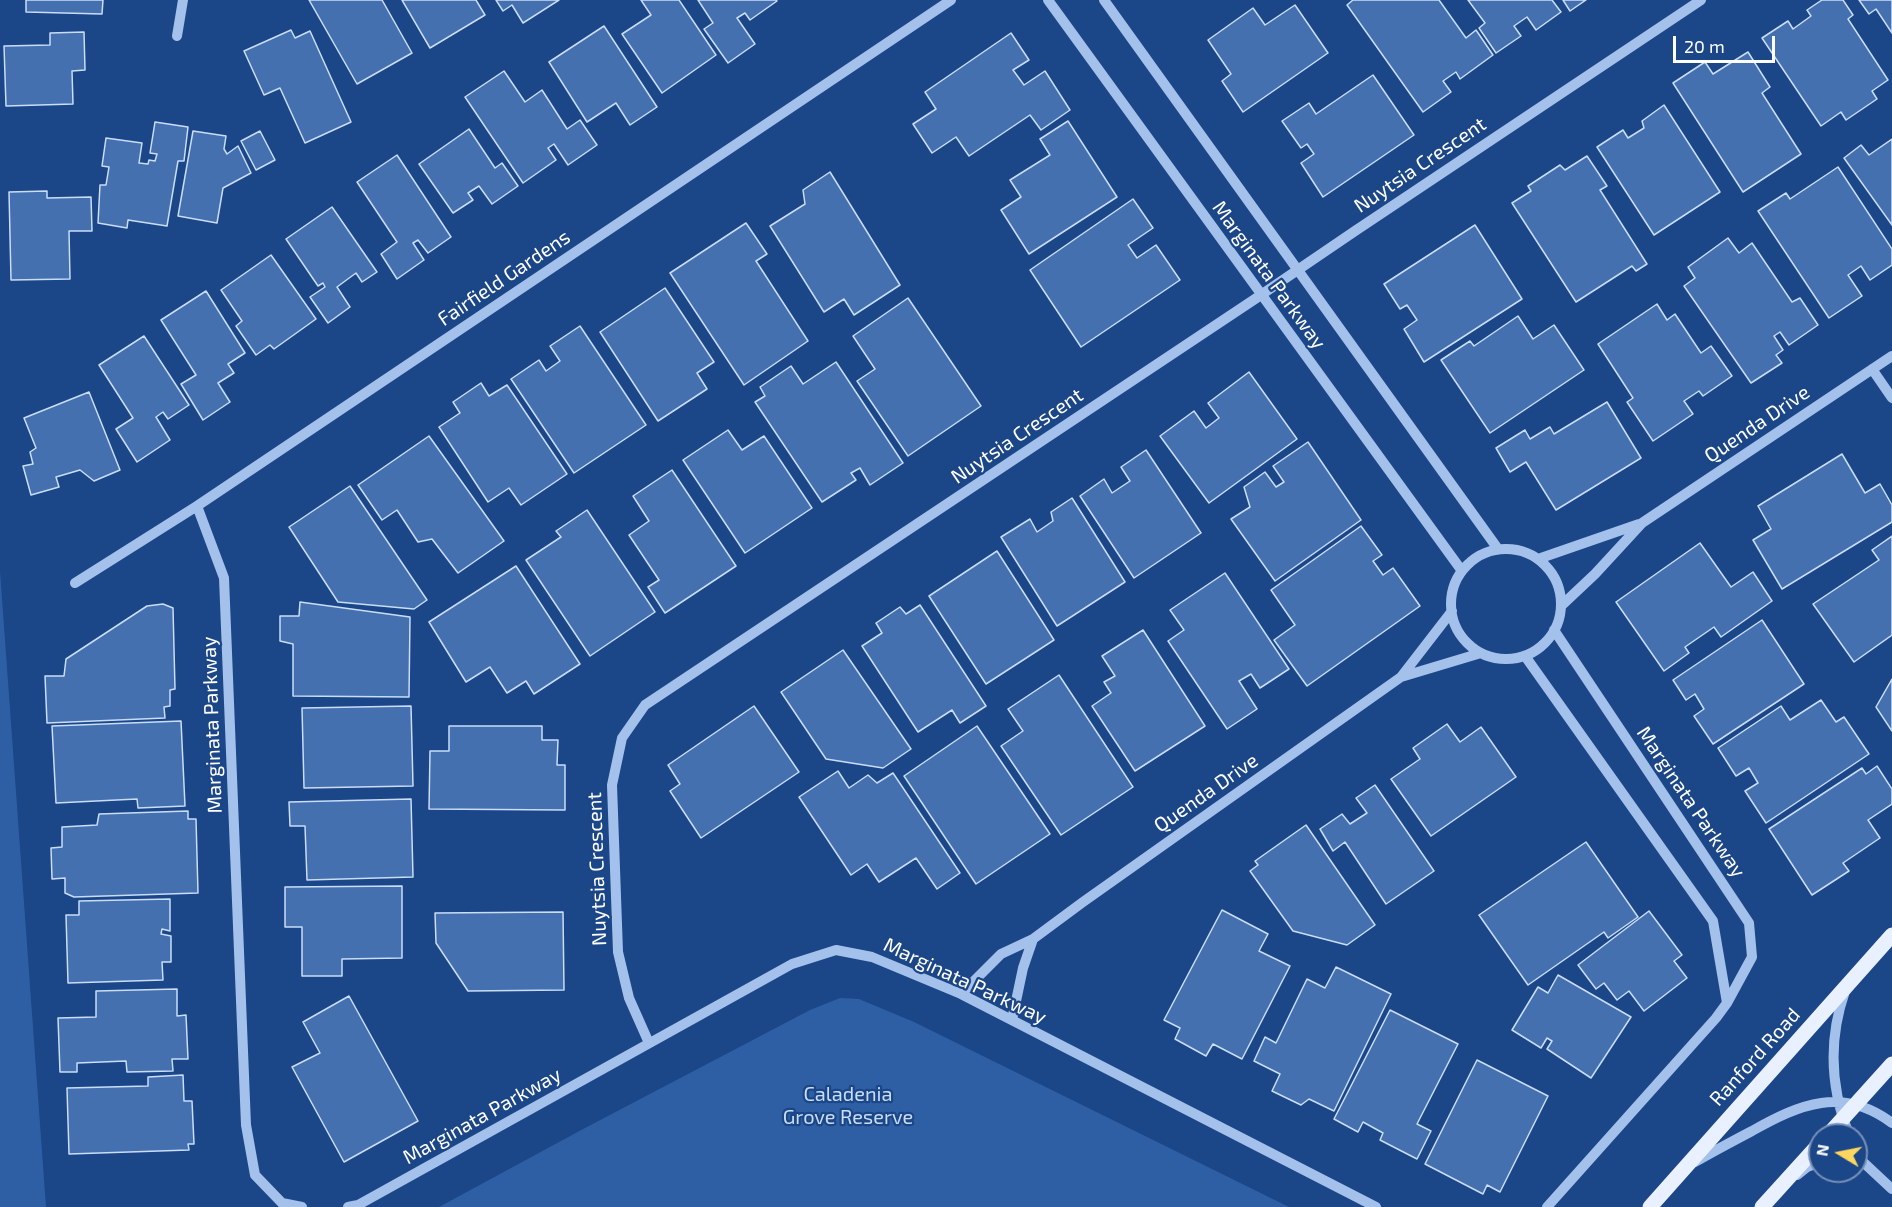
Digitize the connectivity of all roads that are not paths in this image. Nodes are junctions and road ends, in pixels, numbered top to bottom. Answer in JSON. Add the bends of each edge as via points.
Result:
{"nodes":[{"id":1,"x":183,"y":0,"type":"edge"},
{"id":2,"x":951,"y":0,"type":"edge"},
{"id":3,"x":1048,"y":0,"type":"edge"},
{"id":4,"x":1104,"y":0,"type":"edge"},
{"id":5,"x":1701,"y":0,"type":"edge"},
{"id":6,"x":177,"y":36,"type":"dead end"},
{"id":7,"x":1298,"y":270,"type":"junction"},
{"id":8,"x":1261,"y":295,"type":"junction"},
{"id":9,"x":1892,"y":356,"type":"edge"},
{"id":10,"x":1872,"y":369,"type":"junction"},
{"id":11,"x":1892,"y":398,"type":"edge"},
{"id":12,"x":196,"y":506,"type":"junction"},
{"id":13,"x":1642,"y":523,"type":"junction"},
{"id":14,"x":1498,"y":549,"type":"junction"},
{"id":15,"x":1538,"y":560,"type":"junction"},
{"id":16,"x":1462,"y":571,"type":"junction"},
{"id":17,"x":75,"y":584,"type":"dead end"},
{"id":18,"x":1561,"y":606,"type":"junction"},
{"id":19,"x":1452,"y":610,"type":"junction"},
{"id":20,"x":1554,"y":630,"type":"junction"},
{"id":21,"x":1481,"y":653,"type":"junction"},
{"id":22,"x":1525,"y":656,"type":"junction"},
{"id":23,"x":1401,"y":677,"type":"junction"},
{"id":24,"x":1892,"y":935,"type":"edge"},
{"id":25,"x":1033,"y":939,"type":"junction"},
{"id":26,"x":1847,"y":985,"type":"junction"},
{"id":27,"x":961,"y":994,"type":"junction"},
{"id":28,"x":1727,"y":1003,"type":"junction"},
{"id":29,"x":1012,"y":1020,"type":"junction"},
{"id":30,"x":649,"y":1043,"type":"junction"},
{"id":31,"x":1892,"y":1064,"type":"edge"},
{"id":32,"x":1839,"y":1103,"type":"junction"},
{"id":33,"x":1855,"y":1105,"type":"junction"},
{"id":34,"x":1843,"y":1119,"type":"junction"},
{"id":35,"x":1839,"y":1123,"type":"edge"},
{"id":36,"x":1844,"y":1123,"type":"edge"},
{"id":37,"x":1892,"y":1123,"type":"edge"},
{"id":38,"x":1808,"y":1156,"type":"edge"},
{"id":39,"x":1808,"y":1167,"type":"edge"},
{"id":40,"x":1868,"y":1167,"type":"edge"},
{"id":41,"x":1684,"y":1168,"type":"junction"},
{"id":42,"x":1892,"y":1189,"type":"edge"},
{"id":43,"x":1777,"y":1190,"type":"junction"},
{"id":44,"x":302,"y":1207,"type":"edge"},
{"id":45,"x":348,"y":1207,"type":"edge"},
{"id":46,"x":1376,"y":1207,"type":"edge"},
{"id":47,"x":1547,"y":1207,"type":"edge"},
{"id":48,"x":1650,"y":1207,"type":"edge"},
{"id":49,"x":1762,"y":1207,"type":"edge"}],
"edges":[{"from":1,"to":6,"type":"street"},
{"from":2,"to":12,"type":"street","name":"Fairfield Gardens"},
{"from":3,"to":8,"type":"street","name":"Marginata Parkway"},
{"from":4,"to":7,"type":"street","name":"Marginata Parkway"},
{"from":5,"to":7,"type":"street","name":"Nuytsia Crescent"},
{"from":7,"to":8,"type":"street","name":"Nuytsia Crescent"},
{"from":7,"to":14,"type":"street","name":"Marginata Parkway"},
{"from":8,"to":16,"type":"street","name":"Marginata Parkway"},
{"from":8,"to":30,"type":"street","name":"Nuytsia Crescent","via":[[645,705],[622,738],[612,785],[618,952],[629,998]]},
{"from":9,"to":10,"type":"street","name":"Quenda Drive"},
{"from":10,"to":11,"type":"street"},
{"from":10,"to":13,"type":"street","name":"Quenda Drive"},
{"from":12,"to":17,"type":"street","name":"Fairfield Gardens"},
{"from":12,"to":44,"type":"street","name":"Marginata Parkway","via":[[224,579],[246,1125],[255,1175],[282,1203]]},
{"from":13,"to":15,"type":"street","name":"Quenda Drive"},
{"from":13,"to":18,"type":"street","name":"Quenda Drive"},
{"from":14,"to":15,"type":"street","via":[[1519,551]]},
{"from":14,"to":16,"type":"street","via":[[1472,560]]},
{"from":15,"to":18,"type":"street","via":[[1556,580]]},
{"from":16,"to":19,"type":"street","via":[[1453,590]]},
{"from":18,"to":20,"type":"street"},
{"from":19,"to":21,"type":"street","via":[[1456,627]]},
{"from":19,"to":23,"type":"street","name":"Quenda Drive"},
{"from":20,"to":22,"type":"street"},
{"from":20,"to":28,"type":"street","name":"Marginata Parkway","via":[[1749,923],[1752,957]]},
{"from":21,"to":22,"type":"street","via":[[1495,658]]},
{"from":21,"to":23,"type":"street","name":"Quenda Drive"},
{"from":22,"to":28,"type":"street","via":[[1713,921]]},
{"from":23,"to":25,"type":"street","name":"Quenda Drive"},
{"from":24,"to":26,"type":"main road","name":"Ranford Road"},
{"from":25,"to":27,"type":"street","name":"Quenda Drive","via":[[1001,954]]},
{"from":25,"to":29,"type":"street"},
{"from":26,"to":32,"type":"street","via":[[1838,1011],[1832,1063]]},
{"from":26,"to":41,"type":"main road","name":"Ranford Road"},
{"from":27,"to":29,"type":"street","name":"Marginata Parkway"},
{"from":27,"to":30,"type":"street","name":"Marginata Parkway","via":[[872,957],[836,950],[792,964]]},
{"from":28,"to":47,"type":"street","name":"Marginata Parkway"},
{"from":29,"to":46,"type":"street","name":"Marginata Parkway"},
{"from":30,"to":45,"type":"street","name":"Marginata Parkway","via":[[358,1205]]},
{"from":31,"to":33,"type":"main road"},
{"from":32,"to":33,"type":"street"},
{"from":32,"to":34,"type":"street"},
{"from":32,"to":41,"type":"street","via":[[1791,1110]]},
{"from":33,"to":34,"type":"main road"},
{"from":33,"to":37,"type":"street"},
{"from":34,"to":35,"type":"main road"},
{"from":34,"to":36,"type":"street"},
{"from":38,"to":43,"type":"main road"},
{"from":39,"to":43,"type":"street"},
{"from":40,"to":42,"type":"street"},
{"from":41,"to":48,"type":"main road","name":"Ranford Road"},
{"from":43,"to":49,"type":"main road"}]}
